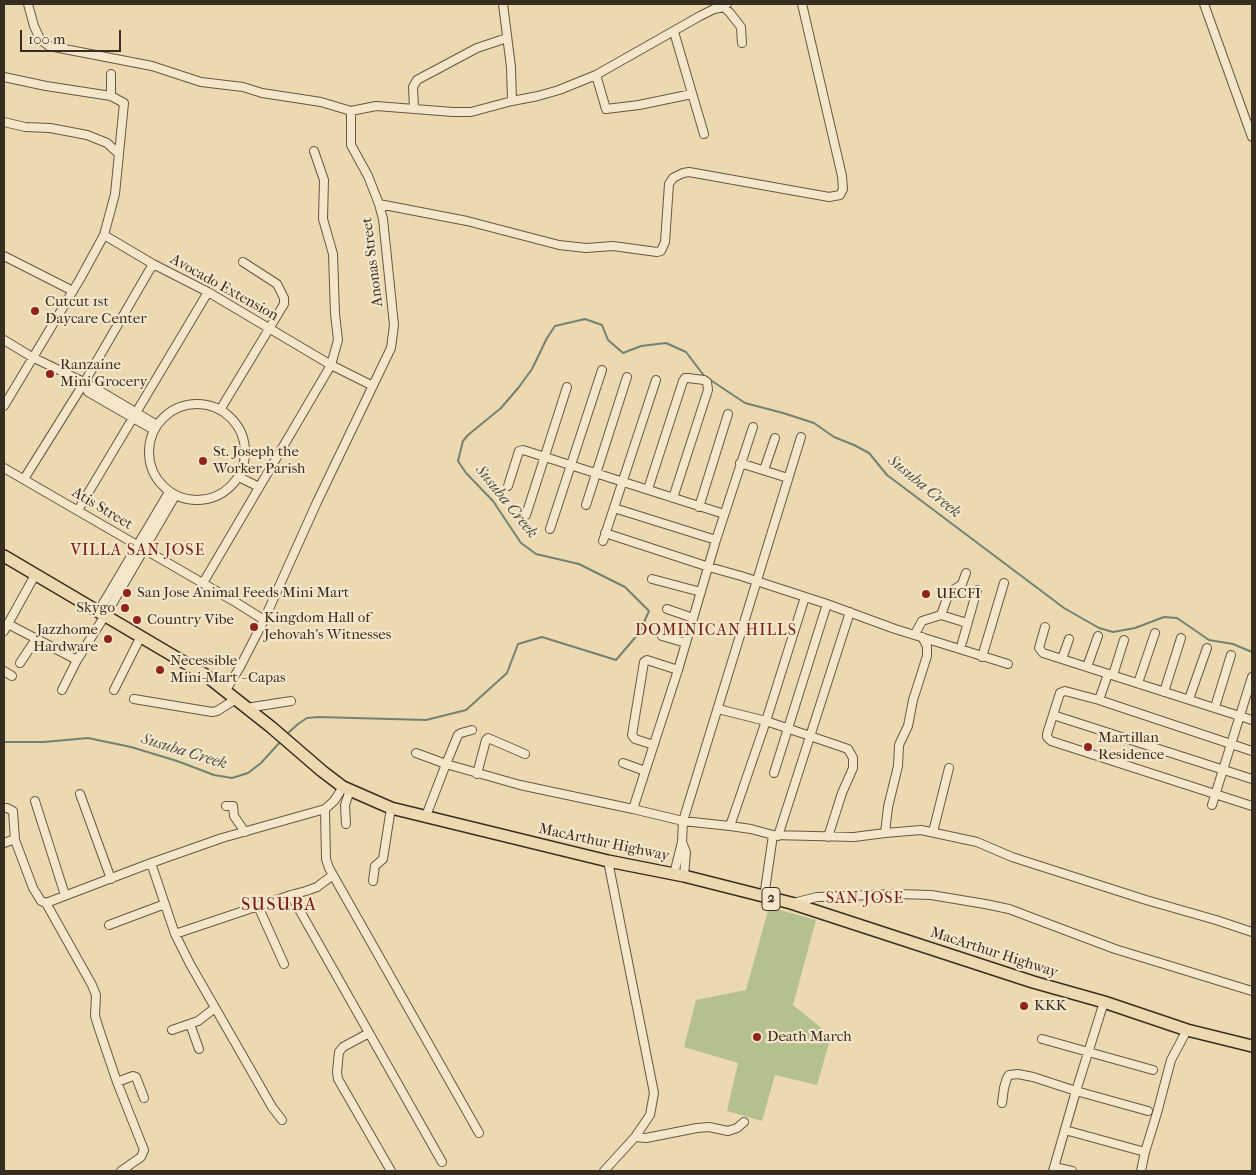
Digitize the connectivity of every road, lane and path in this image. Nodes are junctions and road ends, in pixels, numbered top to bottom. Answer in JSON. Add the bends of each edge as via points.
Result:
{"nodes":[{"id":1,"x":28,"y":4,"type":"edge"},
{"id":2,"x":502,"y":4,"type":"edge"},
{"id":3,"x":802,"y":4,"type":"edge"},
{"id":4,"x":1204,"y":4,"type":"edge"},
{"id":5,"x":725,"y":5,"type":"edge"},
{"id":6,"x":674,"y":32,"type":"junction"},
{"id":7,"x":507,"y":38,"type":"junction"},
{"id":8,"x":742,"y":43,"type":"dead end"},
{"id":9,"x":111,"y":74,"type":"dead end"},
{"id":10,"x":596,"y":75,"type":"junction"},
{"id":11,"x":4,"y":77,"type":"edge"},
{"id":12,"x":692,"y":94,"type":"junction"},
{"id":13,"x":111,"y":96,"type":"junction"},
{"id":14,"x":512,"y":101,"type":"junction"},
{"id":15,"x":414,"y":108,"type":"junction"},
{"id":16,"x":351,"y":111,"type":"junction"},
{"id":17,"x":4,"y":122,"type":"edge"},
{"id":18,"x":704,"y":134,"type":"dead end"},
{"id":19,"x":1252,"y":138,"type":"edge"},
{"id":20,"x":120,"y":142,"type":"junction"},
{"id":21,"x":107,"y":143,"type":"junction"},
{"id":22,"x":314,"y":151,"type":"dead end"},
{"id":23,"x":118,"y":153,"type":"junction"},
{"id":24,"x":379,"y":204,"type":"junction"},
{"id":25,"x":104,"y":235,"type":"junction"},
{"id":26,"x":4,"y":256,"type":"edge"},
{"id":27,"x":243,"y":262,"type":"dead end"},
{"id":28,"x":153,"y":264,"type":"junction"},
{"id":29,"x":72,"y":291,"type":"junction"},
{"id":30,"x":208,"y":292,"type":"junction"},
{"id":31,"x":269,"y":328,"type":"junction"},
{"id":32,"x":4,"y":340,"type":"edge"},
{"id":33,"x":32,"y":357,"type":"junction"},
{"id":34,"x":331,"y":365,"type":"junction"},
{"id":35,"x":602,"y":370,"type":"dead end"},
{"id":36,"x":627,"y":377,"type":"dead end"},
{"id":37,"x":656,"y":380,"type":"dead end"},
{"id":38,"x":84,"y":383,"type":"junction"},
{"id":39,"x":373,"y":386,"type":"junction"},
{"id":40,"x":567,"y":387,"type":"dead end"},
{"id":41,"x":5,"y":402,"type":"edge"},
{"id":42,"x":220,"y":410,"type":"junction"},
{"id":43,"x":133,"y":414,"type":"junction"},
{"id":44,"x":728,"y":414,"type":"dead end"},
{"id":45,"x":155,"y":427,"type":"junction"},
{"id":46,"x":752,"y":428,"type":"dead end"},
{"id":47,"x":802,"y":437,"type":"dead end"},
{"id":48,"x":775,"y":438,"type":"dead end"},
{"id":49,"x":544,"y":457,"type":"junction"},
{"id":50,"x":740,"y":463,"type":"junction"},
{"id":51,"x":570,"y":466,"type":"junction"},
{"id":52,"x":4,"y":468,"type":"edge"},
{"id":53,"x":764,"y":470,"type":"junction"},
{"id":54,"x":596,"y":473,"type":"junction"},
{"id":55,"x":239,"y":477,"type":"junction"},
{"id":56,"x":788,"y":478,"type":"junction"},
{"id":57,"x":24,"y":479,"type":"junction"},
{"id":58,"x":622,"y":480,"type":"junction"},
{"id":59,"x":508,"y":486,"type":"dead end"},
{"id":60,"x":259,"y":487,"type":"junction"},
{"id":61,"x":648,"y":489,"type":"junction"},
{"id":62,"x":172,"y":494,"type":"junction"},
{"id":63,"x":673,"y":498,"type":"junction"},
{"id":64,"x":586,"y":505,"type":"dead end"},
{"id":65,"x":698,"y":507,"type":"junction"},
{"id":66,"x":614,"y":508,"type":"junction"},
{"id":67,"x":78,"y":510,"type":"junction"},
{"id":68,"x":724,"y":514,"type":"junction"},
{"id":69,"x":526,"y":515,"type":"dead end"},
{"id":70,"x":550,"y":529,"type":"dead end"},
{"id":71,"x":716,"y":540,"type":"junction"},
{"id":72,"x":140,"y":548,"type":"junction"},
{"id":73,"x":4,"y":556,"type":"edge"},
{"id":74,"x":709,"y":567,"type":"junction"},
{"id":75,"x":966,"y":573,"type":"dead end"},
{"id":76,"x":35,"y":575,"type":"junction"},
{"id":77,"x":652,"y":579,"type":"dead end"},
{"id":78,"x":757,"y":581,"type":"junction"},
{"id":79,"x":1004,"y":582,"type":"dead end"},
{"id":80,"x":203,"y":583,"type":"junction"},
{"id":81,"x":977,"y":590,"type":"dead end"},
{"id":82,"x":701,"y":592,"type":"junction"},
{"id":83,"x":806,"y":597,"type":"junction"},
{"id":84,"x":828,"y":604,"type":"junction"},
{"id":85,"x":667,"y":609,"type":"dead end"},
{"id":86,"x":850,"y":612,"type":"junction"},
{"id":87,"x":101,"y":614,"type":"junction"},
{"id":88,"x":941,"y":615,"type":"junction"},
{"id":89,"x":693,"y":618,"type":"junction"},
{"id":90,"x":264,"y":620,"type":"junction"},
{"id":91,"x":967,"y":623,"type":"junction"},
{"id":92,"x":1045,"y":627,"type":"dead end"},
{"id":93,"x":6,"y":628,"type":"edge"},
{"id":94,"x":1155,"y":633,"type":"dead end"},
{"id":95,"x":919,"y":635,"type":"junction"},
{"id":96,"x":142,"y":636,"type":"junction"},
{"id":97,"x":662,"y":636,"type":"dead end"},
{"id":98,"x":1098,"y":636,"type":"dead end"},
{"id":99,"x":1070,"y":638,"type":"dead end"},
{"id":100,"x":1181,"y":638,"type":"dead end"},
{"id":101,"x":36,"y":639,"type":"junction"},
{"id":102,"x":1124,"y":640,"type":"dead end"},
{"id":103,"x":686,"y":643,"type":"junction"},
{"id":104,"x":962,"y":643,"type":"dead end"},
{"id":105,"x":1207,"y":648,"type":"dead end"},
{"id":106,"x":1231,"y":655,"type":"dead end"},
{"id":107,"x":982,"y":657,"type":"junction"},
{"id":108,"x":1062,"y":659,"type":"junction"},
{"id":109,"x":77,"y":660,"type":"junction"},
{"id":110,"x":20,"y":663,"type":"dead end"},
{"id":111,"x":1008,"y":664,"type":"dead end"},
{"id":112,"x":1087,"y":667,"type":"junction"},
{"id":113,"x":678,"y":670,"type":"junction"},
{"id":114,"x":4,"y":671,"type":"edge"},
{"id":115,"x":1110,"y":674,"type":"junction"},
{"id":116,"x":12,"y":676,"type":"dead end"},
{"id":117,"x":1252,"y":676,"type":"edge"},
{"id":118,"x":1138,"y":683,"type":"junction"},
{"id":119,"x":62,"y":690,"type":"dead end"},
{"id":120,"x":114,"y":690,"type":"dead end"},
{"id":121,"x":226,"y":690,"type":"junction"},
{"id":122,"x":1164,"y":692,"type":"junction"},
{"id":123,"x":134,"y":699,"type":"dead end"},
{"id":124,"x":236,"y":699,"type":"junction"},
{"id":125,"x":1189,"y":699,"type":"junction"},
{"id":126,"x":1099,"y":700,"type":"junction"},
{"id":127,"x":291,"y":701,"type":"dead end"},
{"id":128,"x":1215,"y":707,"type":"junction"},
{"id":129,"x":246,"y":708,"type":"junction"},
{"id":130,"x":718,"y":709,"type":"junction"},
{"id":131,"x":1054,"y":715,"type":"junction"},
{"id":132,"x":1239,"y":716,"type":"junction"},
{"id":133,"x":1252,"y":720,"type":"edge"},
{"id":134,"x":766,"y":722,"type":"junction"},
{"id":135,"x":788,"y":729,"type":"junction"},
{"id":136,"x":472,"y":730,"type":"dead end"},
{"id":137,"x":811,"y":737,"type":"junction"},
{"id":138,"x":1231,"y":744,"type":"junction"},
{"id":139,"x":654,"y":745,"type":"junction"},
{"id":140,"x":1252,"y":751,"type":"edge"},
{"id":141,"x":416,"y":753,"type":"dead end"},
{"id":142,"x":525,"y":754,"type":"dead end"},
{"id":143,"x":623,"y":763,"type":"dead end"},
{"id":144,"x":446,"y":764,"type":"junction"},
{"id":145,"x":949,"y":768,"type":"dead end"},
{"id":146,"x":1223,"y":769,"type":"junction"},
{"id":147,"x":645,"y":771,"type":"junction"},
{"id":148,"x":774,"y":773,"type":"dead end"},
{"id":149,"x":476,"y":774,"type":"junction"},
{"id":150,"x":1252,"y":779,"type":"edge"},
{"id":151,"x":347,"y":788,"type":"junction"},
{"id":152,"x":80,"y":794,"type":"dead end"},
{"id":153,"x":1216,"y":794,"type":"junction"},
{"id":154,"x":35,"y":801,"type":"dead end"},
{"id":155,"x":1212,"y":805,"type":"dead end"},
{"id":156,"x":226,"y":806,"type":"dead end"},
{"id":157,"x":1252,"y":806,"type":"edge"},
{"id":158,"x":4,"y":808,"type":"edge"},
{"id":159,"x":391,"y":808,"type":"junction"},
{"id":160,"x":325,"y":809,"type":"junction"},
{"id":161,"x":633,"y":809,"type":"junction"},
{"id":162,"x":426,"y":816,"type":"junction"},
{"id":163,"x":682,"y":821,"type":"junction"},
{"id":164,"x":346,"y":824,"type":"dead end"},
{"id":165,"x":730,"y":826,"type":"junction"},
{"id":166,"x":244,"y":832,"type":"junction"},
{"id":167,"x":933,"y":832,"type":"junction"},
{"id":168,"x":884,"y":833,"type":"junction"},
{"id":169,"x":775,"y":836,"type":"junction"},
{"id":170,"x":828,"y":837,"type":"junction"},
{"id":171,"x":16,"y":840,"type":"junction"},
{"id":172,"x":4,"y":843,"type":"edge"},
{"id":173,"x":608,"y":861,"type":"junction"},
{"id":174,"x":152,"y":863,"type":"junction"},
{"id":175,"x":333,"y":875,"type":"junction"},
{"id":176,"x":679,"y":875,"type":"junction"},
{"id":177,"x":110,"y":879,"type":"junction"},
{"id":178,"x":374,"y":881,"type":"dead end"},
{"id":179,"x":65,"y":895,"type":"junction"},
{"id":180,"x":291,"y":895,"type":"junction"},
{"id":181,"x":764,"y":897,"type":"junction"},
{"id":182,"x":46,"y":903,"type":"junction"},
{"id":183,"x":165,"y":904,"type":"junction"},
{"id":184,"x":791,"y":904,"type":"junction"},
{"id":185,"x":258,"y":906,"type":"junction"},
{"id":186,"x":108,"y":925,"type":"dead end"},
{"id":187,"x":1252,"y":932,"type":"edge"},
{"id":188,"x":175,"y":934,"type":"junction"},
{"id":189,"x":284,"y":964,"type":"dead end"},
{"id":190,"x":1252,"y":991,"type":"edge"},
{"id":191,"x":1104,"y":1002,"type":"junction"},
{"id":192,"x":215,"y":1008,"type":"junction"},
{"id":193,"x":190,"y":1024,"type":"junction"},
{"id":194,"x":172,"y":1030,"type":"dead end"},
{"id":195,"x":1187,"y":1030,"type":"junction"},
{"id":196,"x":369,"y":1033,"type":"junction"},
{"id":197,"x":1042,"y":1038,"type":"dead end"},
{"id":198,"x":1252,"y":1046,"type":"edge"},
{"id":199,"x":199,"y":1049,"type":"dead end"},
{"id":200,"x":1088,"y":1052,"type":"junction"},
{"id":201,"x":1153,"y":1070,"type":"dead end"},
{"id":202,"x":117,"y":1082,"type":"junction"},
{"id":203,"x":1076,"y":1091,"type":"junction"},
{"id":204,"x":144,"y":1098,"type":"dead end"},
{"id":205,"x":1002,"y":1103,"type":"dead end"},
{"id":206,"x":1148,"y":1110,"type":"dead end"},
{"id":207,"x":282,"y":1120,"type":"dead end"},
{"id":208,"x":744,"y":1122,"type":"dead end"},
{"id":209,"x":1065,"y":1130,"type":"junction"},
{"id":210,"x":480,"y":1133,"type":"dead end"},
{"id":211,"x":635,"y":1136,"type":"junction"},
{"id":212,"x":1145,"y":1152,"type":"junction"},
{"id":213,"x":442,"y":1162,"type":"dead end"},
{"id":214,"x":1054,"y":1169,"type":"edge"},
{"id":215,"x":121,"y":1171,"type":"edge"},
{"id":216,"x":391,"y":1171,"type":"edge"},
{"id":217,"x":604,"y":1171,"type":"edge"},
{"id":218,"x":1072,"y":1171,"type":"edge"},
{"id":219,"x":1141,"y":1171,"type":"edge"}],
"edges":[{"from":1,"to":16,"type":"street","via":[[40,39],[49,46],[152,66],[201,82],[321,102]]},
{"from":2,"to":7,"type":"street"},
{"from":3,"to":24,"type":"street","via":[[842,176],[840,195],[829,196],[683,173],[669,184],[665,242],[657,252],[613,246],[559,245]]},
{"from":4,"to":19,"type":"street"},
{"from":5,"to":6,"type":"street"},
{"from":5,"to":8,"type":"street","via":[[741,27]]},
{"from":6,"to":10,"type":"street"},
{"from":6,"to":12,"type":"street"},
{"from":7,"to":14,"type":"street"},
{"from":7,"to":15,"type":"street","via":[[477,48],[417,80],[413,87]]},
{"from":9,"to":13,"type":"street"},
{"from":10,"to":12,"type":"street","via":[[604,108],[609,110]]},
{"from":10,"to":14,"type":"street","via":[[560,90]]},
{"from":11,"to":13,"type":"street"},
{"from":12,"to":18,"type":"street"},
{"from":13,"to":20,"type":"street","via":[[124,103]]},
{"from":14,"to":15,"type":"street","via":[[471,112]]},
{"from":15,"to":16,"type":"street","via":[[376,106]]},
{"from":16,"to":24,"type":"street","name":"Anonas Street","via":[[351,145]]},
{"from":17,"to":21,"type":"street","via":[[73,132]]},
{"from":20,"to":21,"type":"street"},
{"from":20,"to":23,"type":"street"},
{"from":21,"to":23,"type":"street"},
{"from":22,"to":34,"type":"street","via":[[324,180],[323,219],[333,254],[338,340]]},
{"from":23,"to":25,"type":"street","via":[[115,194]]},
{"from":24,"to":39,"type":"street","name":"Anonas Street","via":[[394,325],[391,348]]},
{"from":25,"to":28,"type":"street","name":"Avocado Extension"},
{"from":25,"to":29,"type":"street"},
{"from":26,"to":29,"type":"street"},
{"from":27,"to":31,"type":"street","via":[[277,284],[282,291],[284,304]]},
{"from":28,"to":30,"type":"street","name":"Avocado Extension"},
{"from":28,"to":38,"type":"street"},
{"from":29,"to":33,"type":"street"},
{"from":30,"to":31,"type":"street","name":"Avocado Extension"},
{"from":30,"to":43,"type":"street"},
{"from":31,"to":34,"type":"street","name":"Avocado Extension"},
{"from":31,"to":42,"type":"street"},
{"from":32,"to":33,"type":"street"},
{"from":33,"to":38,"type":"street"},
{"from":33,"to":41,"type":"street"},
{"from":34,"to":39,"type":"street","name":"Avocado Extension"},
{"from":34,"to":60,"type":"street"},
{"from":35,"to":51,"type":"street"},
{"from":36,"to":54,"type":"street"},
{"from":37,"to":58,"type":"street"},
{"from":38,"to":43,"type":"street","via":[[88,392]]},
{"from":38,"to":57,"type":"street"},
{"from":39,"to":90,"type":"street","name":"Anonas Street"},
{"from":40,"to":49,"type":"street"},
{"from":42,"to":45,"type":"street","via":[[207,405],[179,407],[166,414]]},
{"from":42,"to":55,"type":"street","via":[[241,432],[245,455]]},
{"from":43,"to":45,"type":"street"},
{"from":43,"to":67,"type":"street"},
{"from":44,"to":65,"type":"street"},
{"from":45,"to":62,"type":"street","via":[[149,444],[149,459],[153,473]]},
{"from":46,"to":50,"type":"street"},
{"from":47,"to":56,"type":"street"},
{"from":48,"to":53,"type":"street"},
{"from":49,"to":51,"type":"street"},
{"from":49,"to":59,"type":"street","via":[[519,451]]},
{"from":49,"to":69,"type":"street"},
{"from":50,"to":53,"type":"street"},
{"from":50,"to":68,"type":"street"},
{"from":51,"to":54,"type":"street"},
{"from":51,"to":70,"type":"street"},
{"from":52,"to":57,"type":"street","name":"Atis Street"},
{"from":53,"to":56,"type":"street"},
{"from":54,"to":58,"type":"street"},
{"from":54,"to":64,"type":"street"},
{"from":55,"to":60,"type":"street"},
{"from":55,"to":62,"type":"street","via":[[229,489],[201,501],[186,500]]},
{"from":56,"to":78,"type":"street"},
{"from":57,"to":67,"type":"street","name":"Atis Street"},
{"from":58,"to":61,"type":"street"},
{"from":58,"to":66,"type":"street"},
{"from":60,"to":80,"type":"street"},
{"from":61,"to":63,"type":"street"},
{"from":61,"to":63,"type":"street","via":[[682,381],[684,378],[704,380],[708,390]]},
{"from":62,"to":72,"type":"street"},
{"from":63,"to":65,"type":"street"},
{"from":65,"to":68,"type":"street"},
{"from":66,"to":71,"type":"street"},
{"from":66,"to":74,"type":"street","via":[[604,537]]},
{"from":67,"to":72,"type":"street","name":"Atis Street"},
{"from":68,"to":71,"type":"street"},
{"from":71,"to":74,"type":"street"},
{"from":72,"to":80,"type":"street","name":"Atis Street"},
{"from":72,"to":87,"type":"street"},
{"from":73,"to":76,"type":"highway","name":"MacArthur Highway","number":"2"},
{"from":74,"to":78,"type":"street"},
{"from":74,"to":82,"type":"street"},
{"from":75,"to":88,"type":"street","via":[[962,584],[949,593]]},
{"from":76,"to":87,"type":"highway","name":"MacArthur Highway","number":"2"},
{"from":76,"to":93,"type":"street"},
{"from":77,"to":82,"type":"street"},
{"from":78,"to":83,"type":"street"},
{"from":78,"to":130,"type":"street"},
{"from":79,"to":107,"type":"street"},
{"from":80,"to":90,"type":"street","name":"Atis Street"},
{"from":81,"to":91,"type":"street"},
{"from":82,"to":89,"type":"street"},
{"from":83,"to":84,"type":"street"},
{"from":83,"to":134,"type":"street"},
{"from":84,"to":86,"type":"street"},
{"from":84,"to":135,"type":"street"},
{"from":85,"to":89,"type":"street"},
{"from":86,"to":95,"type":"street"},
{"from":86,"to":137,"type":"street"},
{"from":87,"to":96,"type":"highway","name":"MacArthur Highway","number":"2"},
{"from":87,"to":109,"type":"street"},
{"from":88,"to":91,"type":"street"},
{"from":88,"to":95,"type":"street","via":[[922,621]]},
{"from":89,"to":103,"type":"street"},
{"from":90,"to":121,"type":"street","name":"Anonas Street"},
{"from":91,"to":104,"type":"street"},
{"from":92,"to":108,"type":"street","via":[[1040,651]]},
{"from":93,"to":101,"type":"street"},
{"from":94,"to":118,"type":"street"},
{"from":95,"to":107,"type":"street"},
{"from":95,"to":168,"type":"street","via":[[928,646],[927,656],[908,726],[899,745],[898,766]]},
{"from":96,"to":120,"type":"street"},
{"from":96,"to":121,"type":"highway","name":"MacArthur Highway","number":"2"},
{"from":97,"to":103,"type":"street"},
{"from":98,"to":112,"type":"street"},
{"from":99,"to":108,"type":"street"},
{"from":100,"to":122,"type":"street"},
{"from":101,"to":109,"type":"street"},
{"from":101,"to":110,"type":"street"},
{"from":102,"to":115,"type":"street"},
{"from":103,"to":113,"type":"street"},
{"from":105,"to":125,"type":"street"},
{"from":106,"to":128,"type":"street"},
{"from":107,"to":111,"type":"street"},
{"from":108,"to":112,"type":"street"},
{"from":109,"to":119,"type":"street"},
{"from":112,"to":115,"type":"street"},
{"from":113,"to":139,"type":"street"},
{"from":113,"to":139,"type":"street","via":[[647,660],[644,662],[632,735]]},
{"from":114,"to":116,"type":"street"},
{"from":115,"to":118,"type":"street"},
{"from":115,"to":126,"type":"street"},
{"from":117,"to":132,"type":"street"},
{"from":118,"to":122,"type":"street"},
{"from":121,"to":124,"type":"highway","name":"MacArthur Highway","number":"2"},
{"from":122,"to":125,"type":"street"},
{"from":123,"to":124,"type":"street","via":[[212,712]]},
{"from":124,"to":129,"type":"highway","name":"MacArthur Highway","number":"2"},
{"from":125,"to":128,"type":"street"},
{"from":126,"to":131,"type":"street","via":[[1062,691]]},
{"from":126,"to":138,"type":"street"},
{"from":127,"to":129,"type":"street"},
{"from":128,"to":132,"type":"street"},
{"from":129,"to":151,"type":"highway","name":"MacArthur Highway","number":"2"},
{"from":130,"to":134,"type":"street"},
{"from":130,"to":163,"type":"street"},
{"from":131,"to":146,"type":"street"},
{"from":131,"to":153,"type":"street","via":[[1047,734],[1051,741]]},
{"from":132,"to":133,"type":"street"},
{"from":132,"to":138,"type":"street"},
{"from":134,"to":135,"type":"street"},
{"from":134,"to":165,"type":"street"},
{"from":135,"to":137,"type":"street"},
{"from":135,"to":148,"type":"street"},
{"from":136,"to":144,"type":"street","via":[[458,735]]},
{"from":137,"to":169,"type":"street"},
{"from":137,"to":170,"type":"street","via":[[846,748],[854,763]]},
{"from":138,"to":140,"type":"street"},
{"from":138,"to":146,"type":"street"},
{"from":139,"to":147,"type":"street"},
{"from":141,"to":144,"type":"street"},
{"from":142,"to":149,"type":"street","via":[[488,738]]},
{"from":143,"to":147,"type":"street"},
{"from":144,"to":149,"type":"street"},
{"from":144,"to":162,"type":"street"},
{"from":145,"to":167,"type":"street"},
{"from":146,"to":150,"type":"street"},
{"from":146,"to":153,"type":"street"},
{"from":147,"to":161,"type":"street"},
{"from":149,"to":161,"type":"street"},
{"from":151,"to":159,"type":"highway","name":"MacArthur Highway","number":"2"},
{"from":151,"to":160,"type":"street"},
{"from":151,"to":164,"type":"street"},
{"from":152,"to":177,"type":"street"},
{"from":153,"to":155,"type":"street"},
{"from":153,"to":157,"type":"street"},
{"from":154,"to":179,"type":"street"},
{"from":156,"to":166,"type":"street","via":[[233,806],[234,816]]},
{"from":158,"to":171,"type":"street","via":[[12,811]]},
{"from":159,"to":162,"type":"highway","name":"MacArthur Highway","number":"2"},
{"from":159,"to":178,"type":"street","via":[[383,859],[375,866]]},
{"from":160,"to":166,"type":"street"},
{"from":160,"to":175,"type":"street","via":[[326,859]]},
{"from":161,"to":163,"type":"street"},
{"from":162,"to":173,"type":"highway","name":"MacArthur Highway","number":"2"},
{"from":163,"to":165,"type":"street"},
{"from":163,"to":176,"type":"street","via":[[682,842],[686,852]]},
{"from":165,"to":169,"type":"street"},
{"from":166,"to":174,"type":"street"},
{"from":167,"to":168,"type":"street"},
{"from":167,"to":187,"type":"street","via":[[977,842],[1146,900]]},
{"from":168,"to":170,"type":"street"},
{"from":169,"to":170,"type":"street"},
{"from":169,"to":181,"type":"street"},
{"from":171,"to":172,"type":"street"},
{"from":171,"to":182,"type":"street","via":[[33,888]]},
{"from":173,"to":176,"type":"highway","name":"MacArthur Highway","number":"2"},
{"from":173,"to":211,"type":"street","via":[[654,1093],[650,1115]]},
{"from":174,"to":177,"type":"street"},
{"from":174,"to":183,"type":"street"},
{"from":175,"to":180,"type":"street","via":[[317,888]]},
{"from":175,"to":210,"type":"street"},
{"from":176,"to":181,"type":"highway","name":"MacArthur Highway","number":"2"},
{"from":177,"to":179,"type":"street"},
{"from":179,"to":182,"type":"street"},
{"from":180,"to":185,"type":"street"},
{"from":180,"to":196,"type":"street"},
{"from":181,"to":184,"type":"highway","name":"MacArthur Highway","number":"2"},
{"from":182,"to":202,"type":"street","via":[[92,985],[96,996],[95,1016]]},
{"from":183,"to":186,"type":"street"},
{"from":183,"to":188,"type":"street"},
{"from":184,"to":190,"type":"street","via":[[817,897],[897,894],[931,895],[985,904],[1115,949]]},
{"from":184,"to":191,"type":"highway","name":"MacArthur Highway","number":"2"},
{"from":185,"to":188,"type":"street"},
{"from":185,"to":189,"type":"street"},
{"from":188,"to":192,"type":"street"},
{"from":191,"to":195,"type":"highway","name":"MacArthur Highway","number":"2"},
{"from":191,"to":200,"type":"street"},
{"from":192,"to":193,"type":"street"},
{"from":192,"to":207,"type":"street"},
{"from":193,"to":194,"type":"street"},
{"from":193,"to":199,"type":"street"},
{"from":195,"to":198,"type":"highway","name":"MacArthur Highway","number":"2"},
{"from":195,"to":212,"type":"street","via":[[1171,1060]]},
{"from":196,"to":213,"type":"street"},
{"from":196,"to":216,"type":"street","via":[[343,1047],[338,1079]]},
{"from":197,"to":200,"type":"street"},
{"from":200,"to":201,"type":"street"},
{"from":200,"to":203,"type":"street"},
{"from":202,"to":204,"type":"street","via":[[136,1077]]},
{"from":202,"to":215,"type":"street","via":[[144,1150]]},
{"from":203,"to":205,"type":"street","via":[[1012,1074],[1006,1082]]},
{"from":203,"to":206,"type":"street"},
{"from":203,"to":209,"type":"street"},
{"from":208,"to":211,"type":"street","via":[[728,1131],[709,1127],[646,1138]]},
{"from":209,"to":212,"type":"street"},
{"from":209,"to":214,"type":"street"},
{"from":211,"to":217,"type":"street"},
{"from":212,"to":219,"type":"street"},
{"from":214,"to":218,"type":"street"}]}
